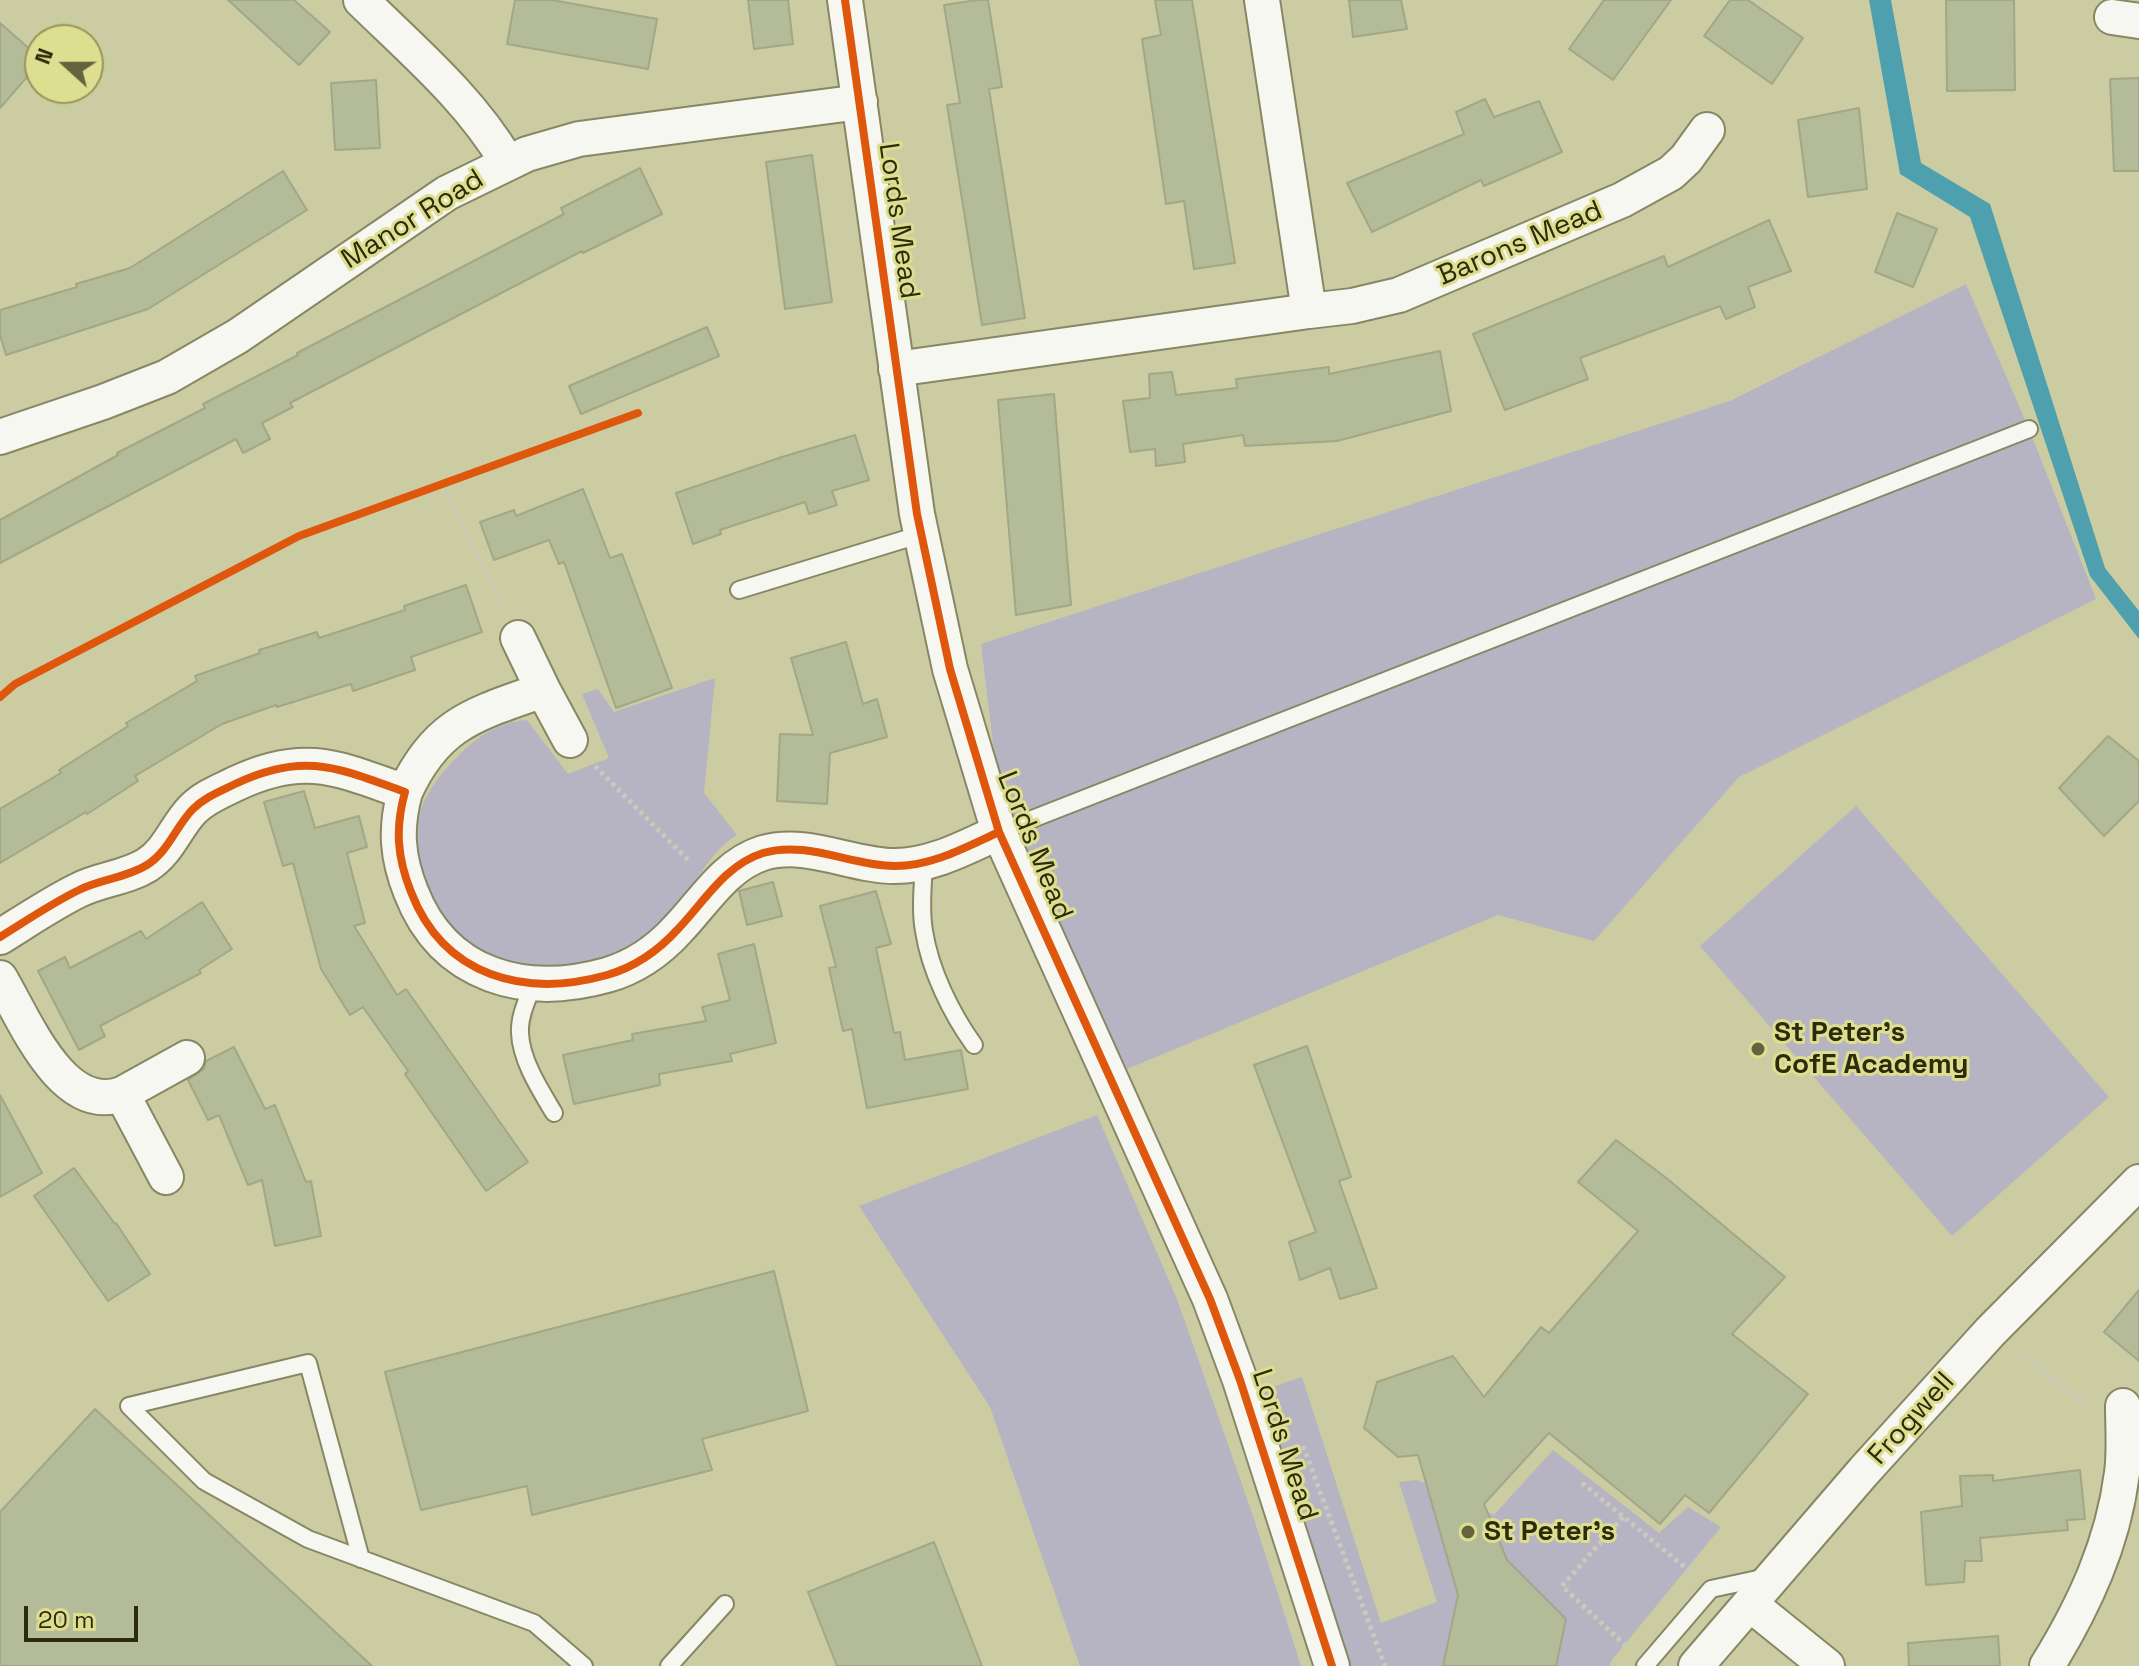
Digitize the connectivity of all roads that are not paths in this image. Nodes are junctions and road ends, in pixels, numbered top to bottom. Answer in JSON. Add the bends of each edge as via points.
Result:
{"nodes":[{"id":1,"x":361,"y":0,"type":"edge"},
{"id":2,"x":845,"y":0,"type":"edge"},
{"id":3,"x":1262,"y":0,"type":"edge"},
{"id":4,"x":860,"y":102,"type":"junction"},
{"id":5,"x":1705,"y":129,"type":"dead end"},
{"id":6,"x":507,"y":162,"type":"junction"},
{"id":7,"x":1309,"y":311,"type":"junction"},
{"id":8,"x":896,"y":369,"type":"junction"},
{"id":9,"x":2029,"y":429,"type":"dead end"},
{"id":10,"x":0,"y":437,"type":"edge"},
{"id":11,"x":922,"y":534,"type":"junction"},
{"id":12,"x":739,"y":590,"type":"dead end"},
{"id":13,"x":518,"y":638,"type":"road end"},
{"id":14,"x":543,"y":690,"type":"junction"},
{"id":15,"x":570,"y":740,"type":"road end"},
{"id":16,"x":405,"y":792,"type":"junction"},
{"id":17,"x":999,"y":832,"type":"junction"},
{"id":18,"x":924,"y":863,"type":"junction"},
{"id":19,"x":0,"y":937,"type":"edge"},
{"id":20,"x":0,"y":978,"type":"edge"},
{"id":21,"x":533,"y":985,"type":"junction"},
{"id":22,"x":974,"y":1045,"type":"dead end"},
{"id":23,"x":187,"y":1058,"type":"dead end"},
{"id":24,"x":122,"y":1094,"type":"junction"},
{"id":25,"x":554,"y":1113,"type":"dead end"},
{"id":26,"x":166,"y":1177,"type":"dead end"},
{"id":27,"x":2139,"y":1182,"type":"edge"},
{"id":28,"x":2123,"y":1406,"type":"road end"},
{"id":29,"x":361,"y":1559,"type":"junction"},
{"id":30,"x":1775,"y":1575,"type":"junction"},
{"id":31,"x":725,"y":1604,"type":"dead end"},
{"id":32,"x":1750,"y":1604,"type":"junction"},
{"id":33,"x":1645,"y":1665,"type":"edge"},
{"id":34,"x":584,"y":1666,"type":"edge"},
{"id":35,"x":669,"y":1666,"type":"edge"},
{"id":36,"x":1332,"y":1666,"type":"edge"},
{"id":37,"x":1696,"y":1666,"type":"edge"},
{"id":38,"x":1827,"y":1666,"type":"edge"},
{"id":39,"x":2047,"y":1666,"type":"edge"}],
"edges":[{"from":1,"to":6,"type":"street","via":[[456,93],[490,132]]},
{"from":2,"to":4,"type":"street","name":"Lords Mead"},
{"from":3,"to":7,"type":"street"},
{"from":4,"to":6,"type":"street","name":"Manor Road","via":[[579,139]]},
{"from":4,"to":8,"type":"street","name":"Lords Mead"},
{"from":5,"to":7,"type":"street","name":"Barons Mead","via":[[1671,173],[1622,200],[1399,295]]},
{"from":6,"to":10,"type":"street","name":"Manor Road","via":[[405,219],[238,336],[167,377]]},
{"from":7,"to":8,"type":"street","name":"Barons Mead"},
{"from":8,"to":11,"type":"street","name":"Lords Mead"},
{"from":9,"to":17,"type":"lane"},
{"from":11,"to":12,"type":"lane"},
{"from":11,"to":17,"type":"street","name":"Lords Mead","via":[[950,669]]},
{"from":13,"to":14,"type":"street"},
{"from":14,"to":15,"type":"street"},
{"from":14,"to":16,"type":"street","via":[[447,731],[421,760]]},
{"from":16,"to":19,"type":"street","via":[[328,767],[290,765],[268,771],[196,805],[162,854],[147,865],[78,890]]},
{"from":16,"to":21,"type":"street","via":[[398,852],[427,925],[472,966]]},
{"from":17,"to":18,"type":"street"},
{"from":17,"to":36,"type":"street","name":"Lords Mead","via":[[1210,1299]]},
{"from":18,"to":21,"type":"street","via":[[885,866],[778,850],[743,862],[671,937],[639,961],[608,974]]},
{"from":18,"to":22,"type":"lane","via":[[923,929],[929,953]]},
{"from":20,"to":24,"type":"street","via":[[62,1079],[92,1095]]},
{"from":21,"to":25,"type":"lane","via":[[520,1036]]},
{"from":23,"to":24,"type":"street"},
{"from":24,"to":26,"type":"street"},
{"from":27,"to":30,"type":"street","name":"Frogwell","via":[[1990,1332]]},
{"from":28,"to":39,"type":"street","via":[[2122,1469],[2114,1517],[2087,1594]]},
{"from":29,"to":29,"type":"lane","via":[[308,1539],[204,1481],[129,1406],[308,1363]]},
{"from":29,"to":34,"type":"lane","via":[[534,1623]]},
{"from":30,"to":32,"type":"street","name":"Frogwell"},
{"from":30,"to":33,"type":"lane","via":[[1711,1589]]},
{"from":31,"to":35,"type":"lane"},
{"from":32,"to":37,"type":"street","name":"Frogwell"},
{"from":32,"to":38,"type":"street"}]}
